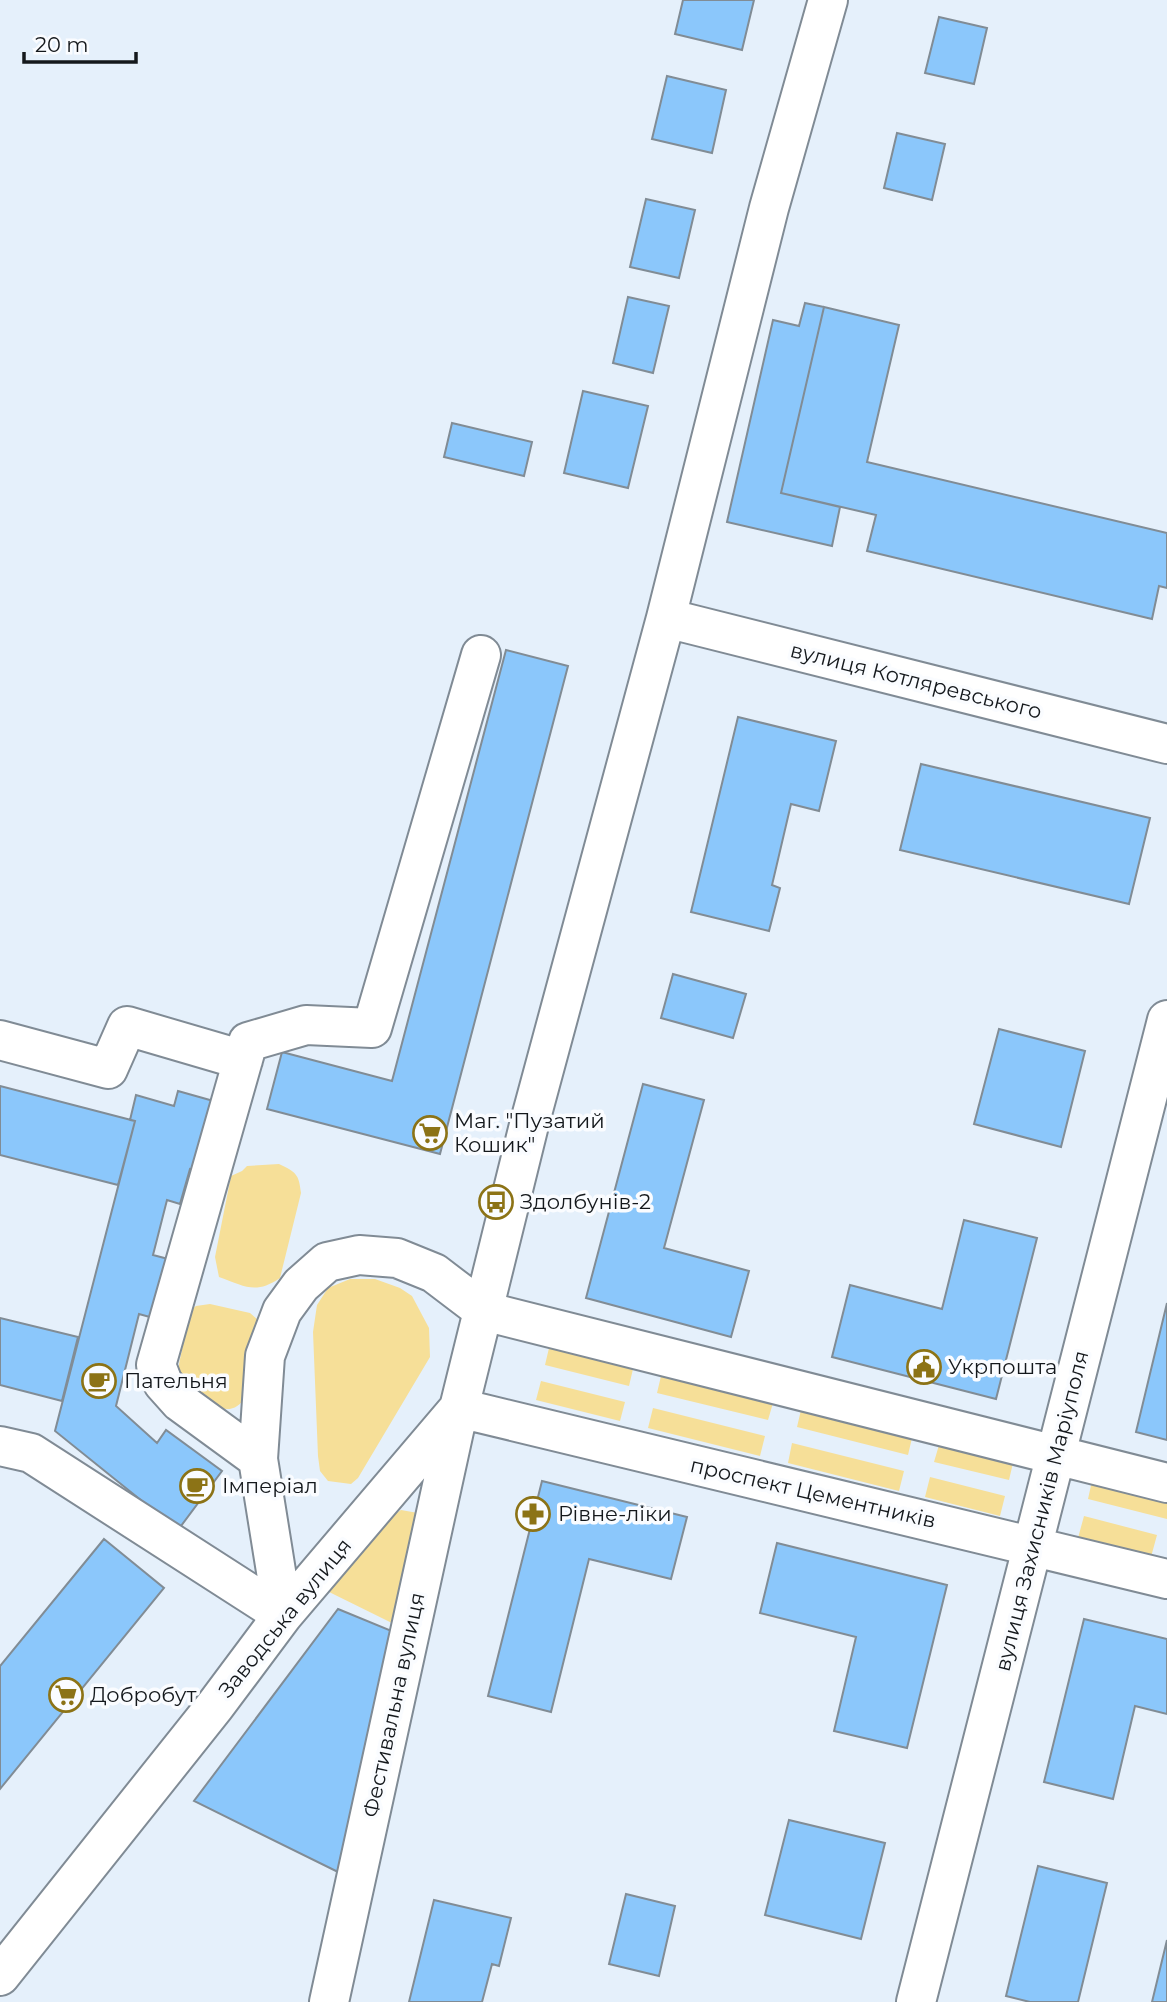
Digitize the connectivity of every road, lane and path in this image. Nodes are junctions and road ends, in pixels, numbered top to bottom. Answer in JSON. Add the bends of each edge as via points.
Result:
{"nodes":[{"id":1,"x":828,"y":0,"type":"edge"},
{"id":2,"x":666,"y":618,"type":"junction"},
{"id":3,"x":481,"y":655,"type":"dead end"},
{"id":4,"x":1167,"y":744,"type":"edge"},
{"id":5,"x":1167,"y":1020,"type":"edge"},
{"id":6,"x":0,"y":1040,"type":"edge"},
{"id":7,"x":243,"y":1060,"type":"junction"},
{"id":8,"x":484,"y":1311,"type":"junction"},
{"id":9,"x":458,"y":1408,"type":"junction"},
{"id":10,"x":0,"y":1446,"type":"edge"},
{"id":11,"x":1057,"y":1455,"type":"junction"},
{"id":12,"x":258,"y":1459,"type":"junction"},
{"id":13,"x":1167,"y":1483,"type":"edge"},
{"id":14,"x":1033,"y":1545,"type":"junction"},
{"id":15,"x":1167,"y":1579,"type":"edge"},
{"id":16,"x":283,"y":1615,"type":"junction"},
{"id":17,"x":0,"y":1976,"type":"edge"},
{"id":18,"x":329,"y":2002,"type":"edge"},
{"id":19,"x":916,"y":2002,"type":"edge"}],
"edges":[{"from":1,"to":2,"type":"street","name":"Заводська вулиця","via":[[769,208]]},
{"from":2,"to":4,"type":"street","name":"вулиця Котляревського"},
{"from":2,"to":8,"type":"street","name":"Заводська вулиця","via":[[529,1125]]},
{"from":3,"to":7,"type":"street","via":[[372,1028],[306,1025],[248,1042]]},
{"from":5,"to":11,"type":"street","name":"вулиця Захисників Маріуполя"},
{"from":6,"to":7,"type":"street","via":[[108,1069],[127,1026]]},
{"from":7,"to":12,"type":"street","via":[[156,1365],[163,1383],[180,1402]]},
{"from":8,"to":9,"type":"street","name":"Заводська вулиця"},
{"from":8,"to":11,"type":"street"},
{"from":8,"to":12,"type":"street","via":[[434,1273],[397,1258],[359,1255],[327,1262],[301,1284],[282,1311],[265,1356]]},
{"from":9,"to":14,"type":"street","name":"проспект Цементників"},
{"from":9,"to":16,"type":"street","name":"Заводська вулиця"},
{"from":9,"to":18,"type":"street","name":"Фестивальна вулиця"},
{"from":10,"to":16,"type":"street","via":[[31,1453]]},
{"from":11,"to":13,"type":"street"},
{"from":11,"to":14,"type":"street","name":"вулиця Захисників Маріуполя"},
{"from":12,"to":16,"type":"street"},
{"from":14,"to":15,"type":"street","name":"проспект Цементників"},
{"from":14,"to":19,"type":"street","name":"вулиця Захисників Маріуполя"},
{"from":16,"to":17,"type":"street","name":"Заводська вулиця"}]}
